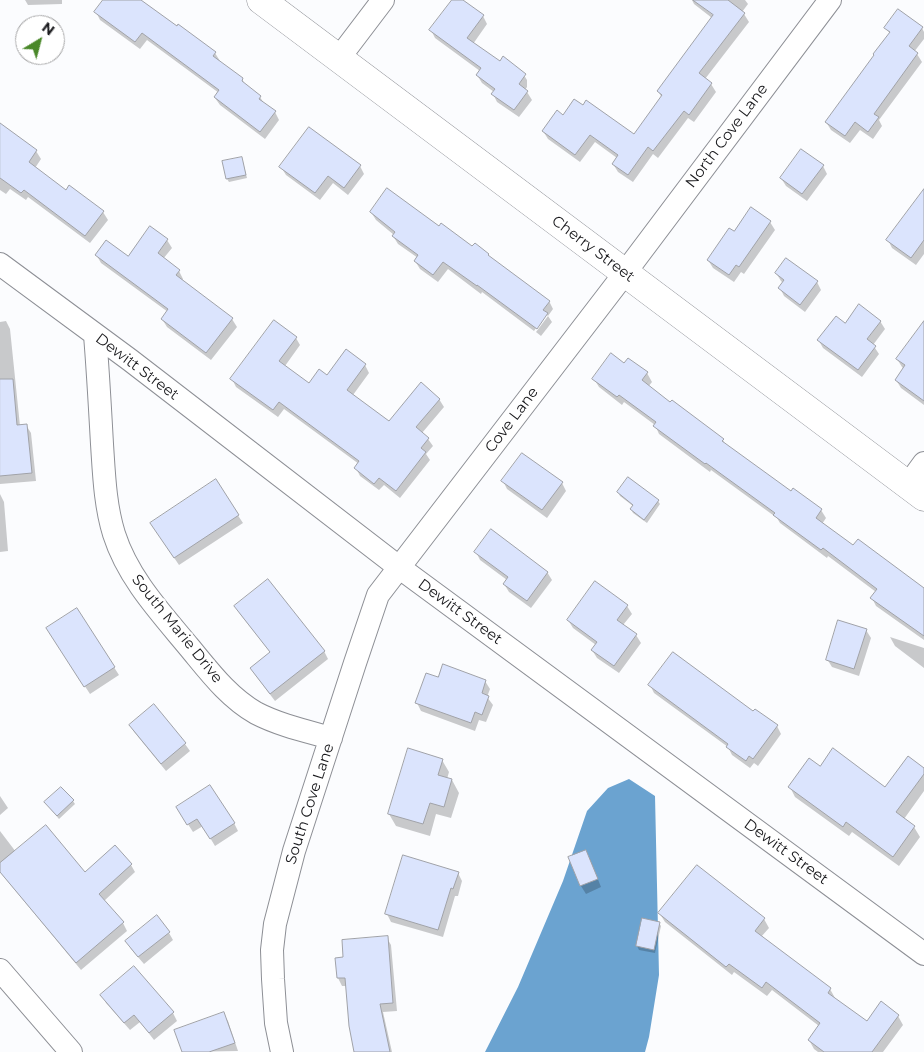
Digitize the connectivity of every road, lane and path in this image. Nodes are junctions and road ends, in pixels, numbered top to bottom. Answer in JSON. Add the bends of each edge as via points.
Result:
{"nodes":[{"id":1,"x":262,"y":0,"type":"edge"},
{"id":2,"x":383,"y":0,"type":"edge"},
{"id":3,"x":830,"y":0,"type":"edge"},
{"id":4,"x":339,"y":58,"type":"junction"},
{"id":5,"x":0,"y":264,"type":"edge"},
{"id":6,"x":624,"y":273,"type":"junction"},
{"id":7,"x":95,"y":335,"type":"junction"},
{"id":8,"x":924,"y":463,"type":"edge"},
{"id":9,"x":916,"y":491,"type":"edge"},
{"id":10,"x":400,"y":568,"type":"junction"},
{"id":11,"x":331,"y":738,"type":"junction"},
{"id":12,"x":924,"y":954,"type":"edge"},
{"id":13,"x":0,"y":970,"type":"edge"},
{"id":14,"x":71,"y":1052,"type":"edge"},
{"id":15,"x":282,"y":1052,"type":"edge"}],
"edges":[{"from":1,"to":4,"type":"street","name":"Cherry Street"},
{"from":2,"to":4,"type":"street"},
{"from":3,"to":6,"type":"street","name":"North Cove Lane"},
{"from":4,"to":6,"type":"street","name":"Cherry Street"},
{"from":5,"to":7,"type":"street","name":"Dewitt Street"},
{"from":6,"to":9,"type":"street","name":"Cherry Street"},
{"from":6,"to":10,"type":"street","name":"Cove Lane"},
{"from":7,"to":10,"type":"street","name":"Dewitt Street"},
{"from":7,"to":11,"type":"street","name":"South Marie Drive","via":[[109,510],[114,534],[131,572],[175,630],[238,700],[268,718]]},
{"from":8,"to":9,"type":"street"},
{"from":10,"to":11,"type":"street","name":"South Cove Lane","via":[[378,595]]},
{"from":10,"to":12,"type":"street","name":"Dewitt Street"},
{"from":11,"to":15,"type":"street","name":"South Cove Lane","via":[[294,851],[275,924],[273,979]]},
{"from":13,"to":14,"type":"street"}]}
